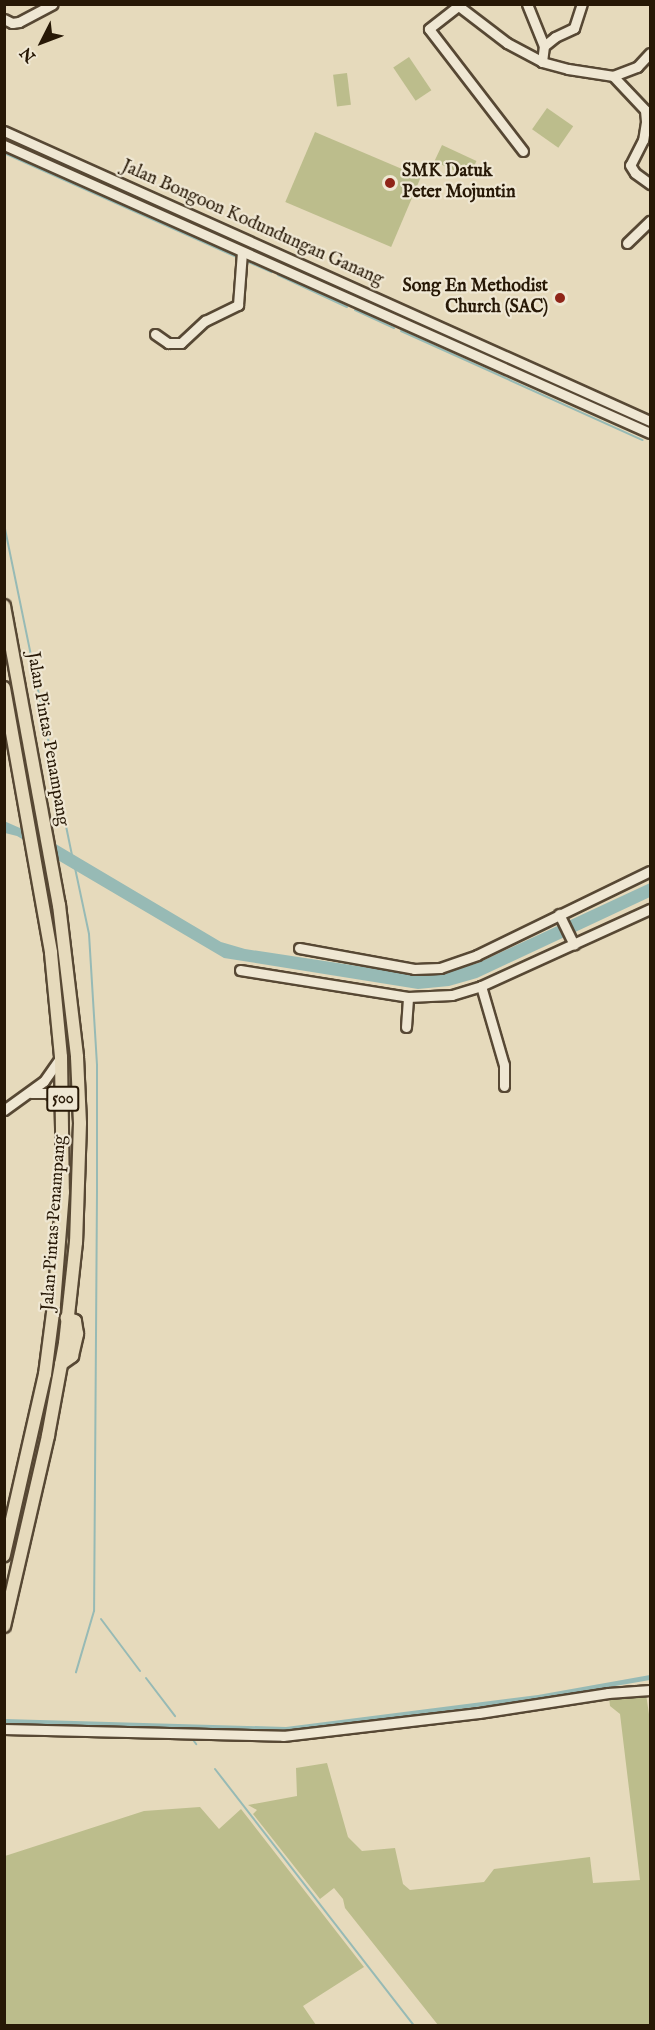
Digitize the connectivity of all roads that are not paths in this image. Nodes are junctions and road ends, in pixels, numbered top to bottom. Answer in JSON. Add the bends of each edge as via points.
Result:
{"nodes":[{"id":1,"x":53,"y":4,"type":"edge"},
{"id":2,"x":527,"y":4,"type":"edge"},
{"id":3,"x":457,"y":5,"type":"edge"},
{"id":4,"x":580,"y":7,"type":"edge"},
{"id":5,"x":4,"y":19,"type":"edge"},
{"id":6,"x":544,"y":46,"type":"junction"},
{"id":7,"x":651,"y":53,"type":"edge"},
{"id":8,"x":542,"y":62,"type":"junction"},
{"id":9,"x":613,"y":76,"type":"junction"},
{"id":10,"x":4,"y":131,"type":"edge"},
{"id":11,"x":4,"y":145,"type":"edge"},
{"id":12,"x":523,"y":152,"type":"dead end"},
{"id":13,"x":122,"y":183,"type":"junction"},
{"id":14,"x":651,"y":184,"type":"edge"},
{"id":15,"x":119,"y":197,"type":"junction"},
{"id":16,"x":651,"y":221,"type":"edge"},
{"id":17,"x":231,"y":233,"type":"junction"},
{"id":18,"x":627,"y":243,"type":"dead end"},
{"id":19,"x":228,"y":244,"type":"junction"},
{"id":20,"x":242,"y":252,"type":"junction"},
{"id":21,"x":154,"y":334,"type":"dead end"},
{"id":22,"x":651,"y":421,"type":"edge"},
{"id":23,"x":651,"y":433,"type":"edge"},
{"id":24,"x":4,"y":606,"type":"edge"},
{"id":25,"x":4,"y":688,"type":"edge"},
{"id":26,"x":651,"y":871,"type":"edge"},
{"id":27,"x":651,"y":909,"type":"edge"},
{"id":28,"x":561,"y":917,"type":"junction"},
{"id":29,"x":573,"y":942,"type":"junction"},
{"id":30,"x":299,"y":948,"type":"dead end"},
{"id":31,"x":240,"y":970,"type":"dead end"},
{"id":32,"x":481,"y":986,"type":"junction"},
{"id":33,"x":408,"y":997,"type":"junction"},
{"id":34,"x":406,"y":1027,"type":"dead end"},
{"id":35,"x":62,"y":1057,"type":"junction"},
{"id":36,"x":504,"y":1086,"type":"dead end"},
{"id":37,"x":29,"y":1093,"type":"junction"},
{"id":38,"x":79,"y":1098,"type":"junction"},
{"id":39,"x":63,"y":1104,"type":"junction"},
{"id":40,"x":4,"y":1110,"type":"edge"},
{"id":41,"x":63,"y":1149,"type":"junction"},
{"id":42,"x":67,"y":1318,"type":"junction"},
{"id":43,"x":49,"y":1344,"type":"junction"},
{"id":44,"x":4,"y":1555,"type":"edge"},
{"id":45,"x":4,"y":1626,"type":"edge"},
{"id":46,"x":651,"y":1690,"type":"edge"},
{"id":47,"x":4,"y":1729,"type":"edge"}],
"edges":[{"from":1,"to":5,"type":"street","via":[[19,22]]},
{"from":2,"to":6,"type":"street"},
{"from":3,"to":8,"type":"street","via":[[507,44]]},
{"from":3,"to":12,"type":"street","via":[[429,29]]},
{"from":4,"to":6,"type":"street","via":[[574,28]]},
{"from":6,"to":8,"type":"street"},
{"from":7,"to":9,"type":"street","via":[[637,67]]},
{"from":8,"to":9,"type":"street"},
{"from":9,"to":14,"type":"street","via":[[645,110],[646,127],[630,165]]},
{"from":10,"to":13,"type":"street","name":"Jalan Bongoon Kodundungan Ganang"},
{"from":11,"to":15,"type":"street"},
{"from":13,"to":15,"type":"street"},
{"from":13,"to":17,"type":"street","name":"Jalan Bongoon Kodundungan Ganang"},
{"from":15,"to":19,"type":"street"},
{"from":16,"to":18,"type":"street"},
{"from":17,"to":19,"type":"street"},
{"from":17,"to":22,"type":"street","name":"Jalan Bongoon Kodundungan Ganang"},
{"from":19,"to":20,"type":"street"},
{"from":20,"to":21,"type":"street","via":[[238,305],[206,321],[181,343],[168,343]]},
{"from":20,"to":23,"type":"street"},
{"from":24,"to":38,"type":"main road","name":"Jalan Pintas Penampang","number":"500","via":[[57,893]]},
{"from":25,"to":35,"type":"main road","name":"Jalan Pintas Penampang","number":"500","via":[[51,953]]},
{"from":26,"to":28,"type":"street"},
{"from":27,"to":29,"type":"street"},
{"from":28,"to":29,"type":"street"},
{"from":28,"to":30,"type":"street","via":[[440,968],[414,969]]},
{"from":29,"to":32,"type":"street"},
{"from":31,"to":33,"type":"street"},
{"from":32,"to":33,"type":"street","via":[[452,995]]},
{"from":32,"to":36,"type":"street","via":[[504,1065]]},
{"from":33,"to":34,"type":"street"},
{"from":35,"to":37,"type":"street","via":[[50,1075]]},
{"from":35,"to":39,"type":"main road","name":"Jalan Pintas Penampang","number":"500"},
{"from":37,"to":39,"type":"street","via":[[48,1093]]},
{"from":37,"to":40,"type":"street"},
{"from":38,"to":41,"type":"main road","via":[[74,1111],[75,1138],[72,1145]]},
{"from":38,"to":42,"type":"main road","name":"Jalan Pintas Penampang","number":"500","via":[[76,1231]]},
{"from":39,"to":41,"type":"main road","name":"Jalan Pintas Penampang","number":"500"},
{"from":41,"to":43,"type":"main road","name":"Jalan Pintas Penampang","number":"500","via":[[60,1239]]},
{"from":42,"to":43,"type":"main road","via":[[60,1321]]},
{"from":42,"to":45,"type":"main road","name":"Jalan Pintas Penampang","number":"500","via":[[48,1436]]},
{"from":43,"to":44,"type":"main road","name":"Jalan Pintas Penampang","number":"500"},
{"from":46,"to":47,"type":"street","via":[[283,1736]]}]}
